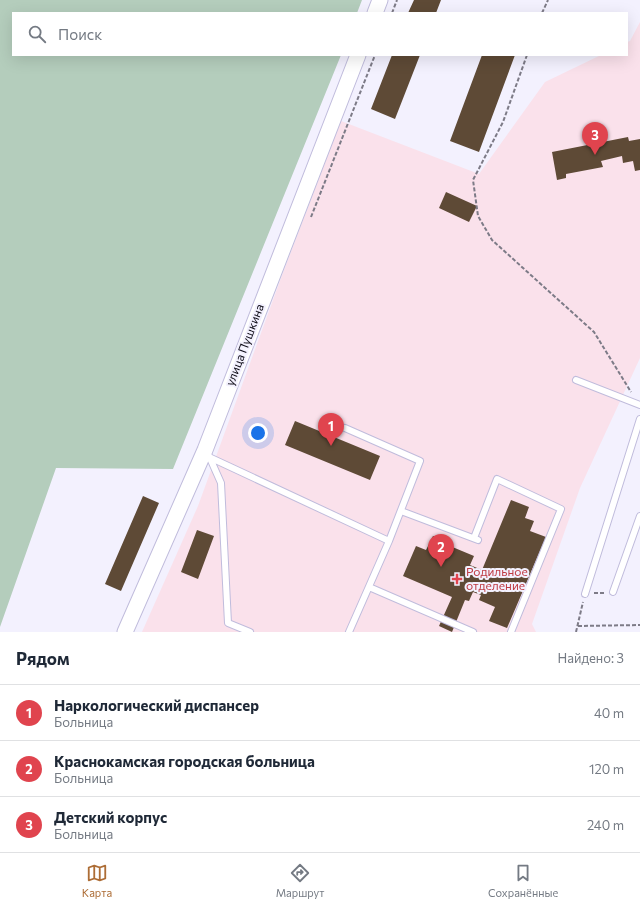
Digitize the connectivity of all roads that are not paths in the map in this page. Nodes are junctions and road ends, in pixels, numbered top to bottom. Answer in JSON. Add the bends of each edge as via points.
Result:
{"nodes":[{"id":1,"x":380,"y":0,"type":"edge"},
{"id":2,"x":375,"y":12,"type":"edge"},
{"id":3,"x":358,"y":56,"type":"edge"},
{"id":4,"x":576,"y":380,"type":"dead end"},
{"id":5,"x":640,"y":405,"type":"edge"},
{"id":6,"x":640,"y":419,"type":"edge"},
{"id":7,"x":345,"y":428,"type":"dead end"},
{"id":8,"x":207,"y":453,"type":"junction"},
{"id":9,"x":401,"y":511,"type":"junction"},
{"id":10,"x":640,"y":516,"type":"edge"},
{"id":11,"x":389,"y":541,"type":"junction"},
{"id":12,"x":369,"y":588,"type":"junction"},
{"id":13,"x":613,"y":592,"type":"road end"},
{"id":14,"x":585,"y":594,"type":"road end"},
{"id":15,"x":125,"y":632,"type":"edge"},
{"id":16,"x":250,"y":632,"type":"edge"},
{"id":17,"x":349,"y":632,"type":"edge"},
{"id":18,"x":473,"y":632,"type":"edge"},
{"id":19,"x":511,"y":632,"type":"edge"}],
"edges":[{"from":1,"to":2,"type":"street"},
{"from":3,"to":8,"type":"street","name":"улица Пушкина"},
{"from":4,"to":5,"type":"lane"},
{"from":6,"to":14,"type":"lane"},
{"from":7,"to":9,"type":"lane","via":[[420,461]]},
{"from":8,"to":11,"type":"lane"},
{"from":8,"to":15,"type":"street","name":"улица Пушкина"},
{"from":8,"to":16,"type":"lane","via":[[220,483],[228,623]]},
{"from":9,"to":11,"type":"lane"},
{"from":9,"to":19,"type":"lane","via":[[476,539],[497,479],[561,509]]},
{"from":10,"to":13,"type":"lane"},
{"from":11,"to":12,"type":"lane"},
{"from":12,"to":17,"type":"lane"},
{"from":12,"to":18,"type":"lane"}]}
